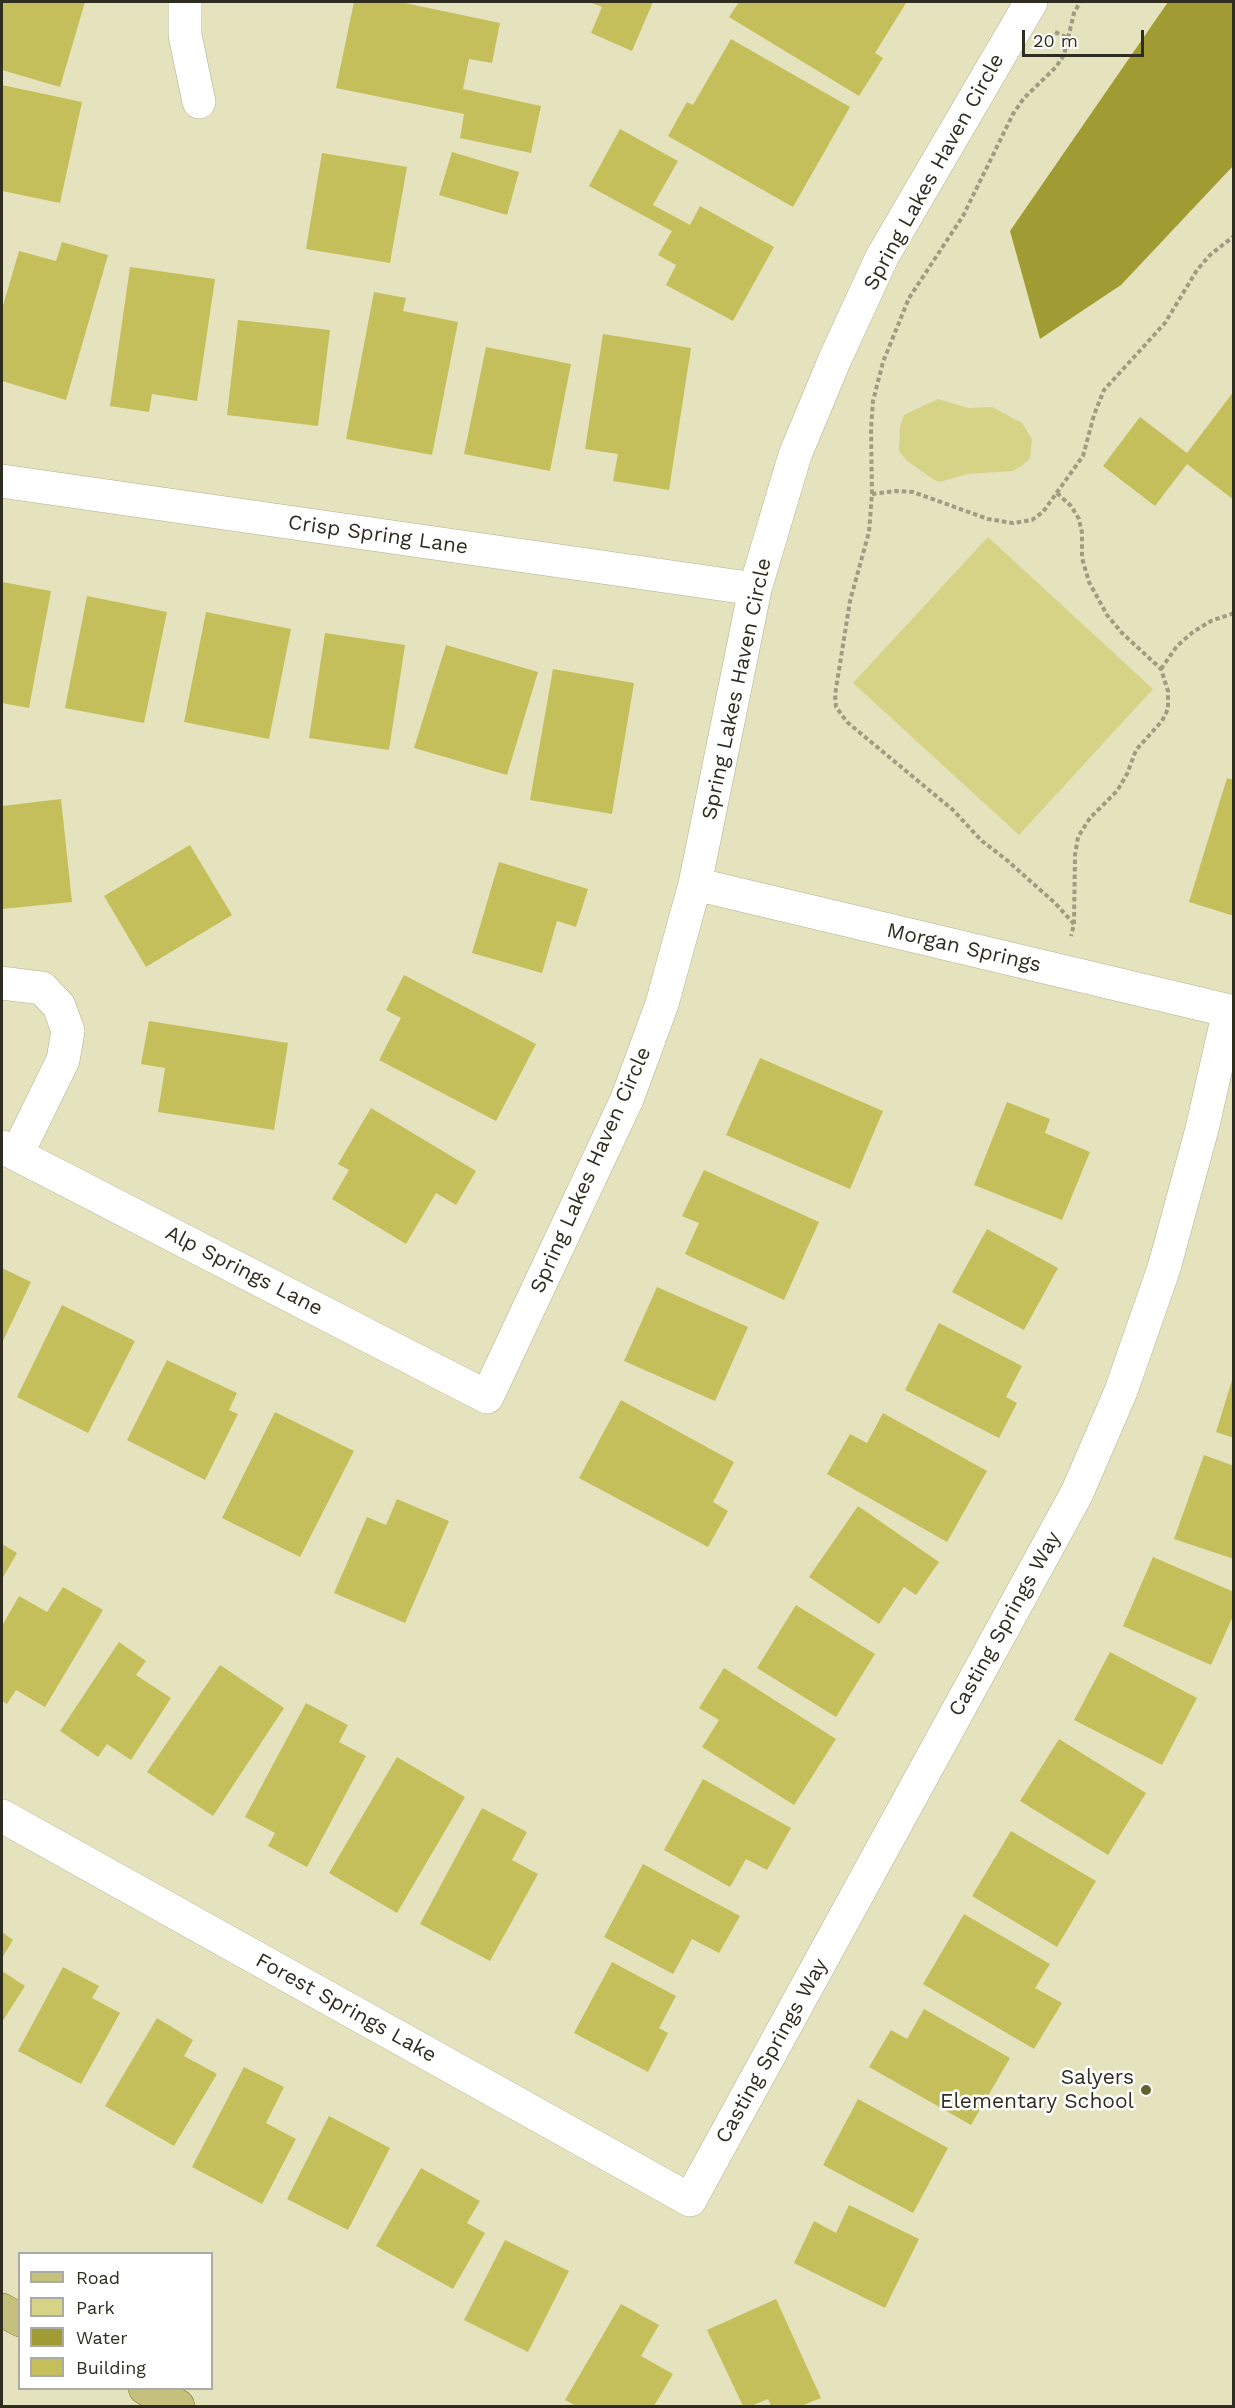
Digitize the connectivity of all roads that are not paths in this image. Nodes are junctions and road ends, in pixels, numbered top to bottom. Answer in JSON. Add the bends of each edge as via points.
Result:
{"nodes":[{"id":1,"x":185,"y":2,"type":"edge"},
{"id":2,"x":1031,"y":2,"type":"edge"},
{"id":3,"x":199,"y":102,"type":"dead end"},
{"id":4,"x":2,"y":481,"type":"edge"},
{"id":5,"x":755,"y":590,"type":"junction"},
{"id":6,"x":695,"y":884,"type":"junction"},
{"id":7,"x":2,"y":983,"type":"edge"},
{"id":8,"x":1231,"y":1012,"type":"edge"},
{"id":9,"x":9,"y":1150,"type":"edge"},
{"id":10,"x":487,"y":1397,"type":"joint"},
{"id":11,"x":2,"y":1816,"type":"edge"},
{"id":12,"x":690,"y":2200,"type":"joint"},
{"id":13,"x":2,"y":2310,"type":"edge"},
{"id":14,"x":18,"y":2319,"type":"edge"},
{"id":15,"x":149,"y":2390,"type":"edge"},
{"id":16,"x":178,"y":2406,"type":"edge"}],
"edges":[{"from":1,"to":3,"type":"street","via":[[185,35]]},
{"from":2,"to":5,"type":"street","name":"Spring Lakes Haven Circle","via":[[882,256],[795,455]]},
{"from":4,"to":5,"type":"street","name":"Crisp Spring Lane"},
{"from":5,"to":6,"type":"street","name":"Spring Lakes Haven Circle"},
{"from":6,"to":8,"type":"street","name":"Morgan Springs"},
{"from":6,"to":10,"type":"street","name":"Spring Lakes Haven Circle","via":[[662,1004],[627,1100]]},
{"from":7,"to":9,"type":"street","via":[[42,988],[59,1006],[68,1031],[63,1060]]},
{"from":8,"to":12,"type":"street","name":"Casting Springs Way","via":[[1164,1268],[1121,1391],[1077,1493]]},
{"from":9,"to":10,"type":"street","name":"Alp Springs Lane"},
{"from":11,"to":12,"type":"street","name":"Forest Springs Lake"},
{"from":13,"to":14,"type":"main road"},
{"from":15,"to":16,"type":"main road"}]}
